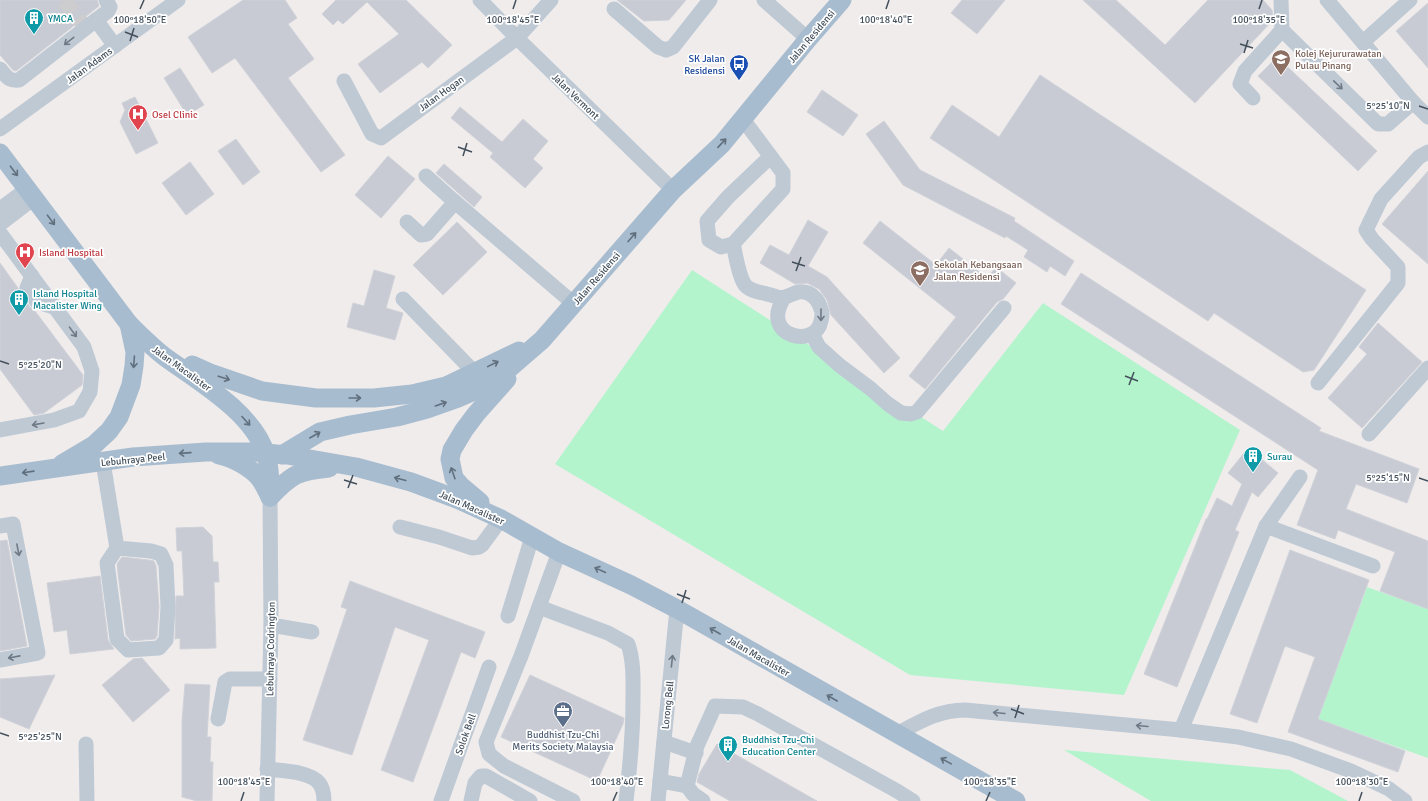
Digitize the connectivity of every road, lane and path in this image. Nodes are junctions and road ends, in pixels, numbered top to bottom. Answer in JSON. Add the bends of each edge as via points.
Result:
{"nodes":[{"id":1,"x":106,"y":0,"type":"edge"},
{"id":2,"x":178,"y":0,"type":"edge"},
{"id":3,"x":480,"y":0,"type":"edge"},
{"id":4,"x":551,"y":0,"type":"edge"},
{"id":5,"x":710,"y":0,"type":"edge"},
{"id":6,"x":764,"y":0,"type":"edge"},
{"id":7,"x":842,"y":0,"type":"edge"},
{"id":8,"x":1281,"y":0,"type":"edge"},
{"id":9,"x":1327,"y":0,"type":"edge"},
{"id":10,"x":1410,"y":0,"type":"edge"},
{"id":11,"x":614,"y":9,"type":"dead end"},
{"id":12,"x":89,"y":24,"type":"junction"},
{"id":13,"x":1282,"y":30,"type":"junction"},
{"id":14,"x":517,"y":38,"type":"junction"},
{"id":15,"x":808,"y":39,"type":"junction"},
{"id":16,"x":1364,"y":42,"type":"junction"},
{"id":17,"x":115,"y":46,"type":"junction"},
{"id":18,"x":0,"y":69,"type":"edge"},
{"id":19,"x":344,"y":81,"type":"dead end"},
{"id":20,"x":1253,"y":98,"type":"dead end"},
{"id":21,"x":1413,"y":102,"type":"junction"},
{"id":22,"x":1428,"y":117,"type":"edge"},
{"id":23,"x":742,"y":118,"type":"junction"},
{"id":24,"x":0,"y":129,"type":"edge"},
{"id":25,"x":1428,"y":152,"type":"edge"},
{"id":26,"x":0,"y":153,"type":"edge"},
{"id":27,"x":770,"y":157,"type":"junction"},
{"id":28,"x":426,"y":176,"type":"dead end"},
{"id":29,"x":673,"y":190,"type":"junction"},
{"id":30,"x":31,"y":194,"type":"junction"},
{"id":31,"x":455,"y":202,"type":"junction"},
{"id":32,"x":0,"y":209,"type":"edge"},
{"id":33,"x":407,"y":222,"type":"dead end"},
{"id":34,"x":0,"y":224,"type":"edge"},
{"id":35,"x":0,"y":233,"type":"edge"},
{"id":36,"x":0,"y":241,"type":"edge"},
{"id":37,"x":733,"y":244,"type":"junction"},
{"id":38,"x":16,"y":254,"type":"junction"},
{"id":39,"x":784,"y":298,"type":"junction"},
{"id":40,"x":402,"y":299,"type":"dead end"},
{"id":41,"x":573,"y":303,"type":"junction"},
{"id":42,"x":1004,"y":308,"type":"dead end"},
{"id":43,"x":129,"y":324,"type":"junction"},
{"id":44,"x":812,"y":334,"type":"junction"},
{"id":45,"x":542,"y":340,"type":"junction"},
{"id":46,"x":150,"y":345,"type":"junction"},
{"id":47,"x":1428,"y":368,"type":"edge"},
{"id":48,"x":475,"y":372,"type":"junction"},
{"id":49,"x":1318,"y":383,"type":"dead end"},
{"id":50,"x":0,"y":430,"type":"edge"},
{"id":51,"x":1369,"y":434,"type":"dead end"},
{"id":52,"x":206,"y":452,"type":"junction"},
{"id":53,"x":274,"y":454,"type":"junction"},
{"id":54,"x":102,"y":462,"type":"junction"},
{"id":55,"x":349,"y":466,"type":"junction"},
{"id":56,"x":54,"y":468,"type":"junction"},
{"id":57,"x":0,"y":476,"type":"edge"},
{"id":58,"x":1300,"y":477,"type":"dead end"},
{"id":59,"x":270,"y":497,"type":"junction"},
{"id":60,"x":501,"y":519,"type":"junction"},
{"id":61,"x":0,"y":526,"type":"edge"},
{"id":62,"x":1266,"y":526,"type":"junction"},
{"id":63,"x":400,"y":527,"type":"dead end"},
{"id":64,"x":532,"y":537,"type":"junction"},
{"id":65,"x":117,"y":548,"type":"junction"},
{"id":66,"x":559,"y":552,"type":"junction"},
{"id":67,"x":1373,"y":566,"type":"dead end"},
{"id":68,"x":538,"y":607,"type":"junction"},
{"id":69,"x":677,"y":609,"type":"junction"},
{"id":70,"x":508,"y":616,"type":"dead end"},
{"id":71,"x":271,"y":625,"type":"junction"},
{"id":72,"x":312,"y":632,"type":"dead end"},
{"id":73,"x":0,"y":660,"type":"edge"},
{"id":74,"x":488,"y":667,"type":"dead end"},
{"id":75,"x":270,"y":679,"type":"junction"},
{"id":76,"x":218,"y":719,"type":"dead end"},
{"id":77,"x":1181,"y":730,"type":"junction"},
{"id":78,"x":896,"y":734,"type":"junction"},
{"id":79,"x":664,"y":742,"type":"junction"},
{"id":80,"x":86,"y":744,"type":"dead end"},
{"id":81,"x":696,"y":753,"type":"junction"},
{"id":82,"x":267,"y":769,"type":"junction"},
{"id":83,"x":660,"y":780,"type":"junction"},
{"id":84,"x":687,"y":786,"type":"junction"},
{"id":85,"x":88,"y":801,"type":"edge"},
{"id":86,"x":267,"y":801,"type":"edge"},
{"id":87,"x":324,"y":801,"type":"edge"},
{"id":88,"x":441,"y":801,"type":"edge"},
{"id":89,"x":471,"y":801,"type":"edge"},
{"id":90,"x":530,"y":801,"type":"edge"},
{"id":91,"x":573,"y":801,"type":"edge"},
{"id":92,"x":626,"y":801,"type":"edge"},
{"id":93,"x":658,"y":801,"type":"edge"},
{"id":94,"x":703,"y":801,"type":"edge"},
{"id":95,"x":913,"y":801,"type":"edge"},
{"id":96,"x":1016,"y":801,"type":"edge"},
{"id":97,"x":1405,"y":801,"type":"edge"}],
"edges":[{"from":1,"to":12,"type":"street","via":[[110,7],[108,11]]},
{"from":2,"to":17,"type":"street","name":"Jalan Adams"},
{"from":3,"to":14,"type":"street","name":"Jalan Vermont"},
{"from":4,"to":14,"type":"street","name":"Jalan Hogan"},
{"from":5,"to":11,"type":"street","via":[[673,47],[666,50],[658,47]]},
{"from":6,"to":15,"type":"street"},
{"from":7,"to":15,"type":"main road","name":"Jalan Residensi"},
{"from":8,"to":13,"type":"street"},
{"from":9,"to":16,"type":"street"},
{"from":10,"to":16,"type":"street"},
{"from":12,"to":17,"type":"street"},
{"from":12,"to":18,"type":"street","one_way":true,"via":[[19,80],[7,78]]},
{"from":13,"to":20,"type":"street","via":[[1245,72],[1240,84]]},
{"from":13,"to":21,"type":"street","one_way":true,"via":[[1378,124],[1388,124]]},
{"from":14,"to":19,"type":"street","name":"Jalan Hogan","via":[[381,138],[372,134]]},
{"from":14,"to":29,"type":"street","name":"Jalan Vermont"},
{"from":15,"to":23,"type":"main road","name":"Jalan Residensi"},
{"from":16,"to":21,"type":"street"},
{"from":17,"to":24,"type":"street","name":"Jalan Adams"},
{"from":21,"to":22,"type":"street"},
{"from":23,"to":27,"type":"street"},
{"from":29,"to":23,"type":"main road","name":"Jalan Residensi","one_way":true,"via":[[722,144]]},
{"from":25,"to":49,"type":"street","via":[[1419,157],[1381,199],[1366,230],[1398,266],[1398,283]]},
{"from":26,"to":30,"type":"main road","name":"Jalan Macalister","one_way":true},
{"from":27,"to":37,"type":"street","via":[[782,173],[783,189]]},
{"from":27,"to":37,"type":"street","via":[[707,221],[709,240],[721,247]]},
{"from":28,"to":31,"type":"street"},
{"from":41,"to":29,"type":"main road","name":"Jalan Residensi","one_way":true},
{"from":30,"to":32,"type":"street"},
{"from":30,"to":34,"type":"street"},
{"from":30,"to":43,"type":"main road","name":"Jalan Macalister","one_way":true},
{"from":31,"to":33,"type":"street","via":[[427,234],[421,235]]},
{"from":31,"to":41,"type":"street"},
{"from":35,"to":38,"type":"street"},
{"from":36,"to":38,"type":"street"},
{"from":37,"to":39,"type":"street","via":[[745,285],[754,291]]},
{"from":38,"to":50,"type":"street","one_way":true,"via":[[84,348],[92,371],[90,392],[79,411],[54,420]]},
{"from":39,"to":44,"type":"street","via":[[778,307],[777,318],[782,328],[791,335],[802,337]]},
{"from":39,"to":44,"type":"street","one_way":true,"via":[[795,292],[802,292],[818,300],[823,312],[821,324]]},
{"from":40,"to":48,"type":"street"},
{"from":41,"to":45,"type":"main road","name":"Jalan Residensi"},
{"from":42,"to":44,"type":"street","via":[[923,406],[911,414],[901,413],[839,365],[819,347]]},
{"from":43,"to":46,"type":"main road","name":"Jalan Macalister"},
{"from":43,"to":56,"type":"main road","one_way":true,"via":[[135,352],[134,366],[131,385],[119,417],[94,446]]},
{"from":48,"to":45,"type":"main road","one_way":true},
{"from":53,"to":45,"type":"main road","name":"Jalan Residensi","one_way":true,"via":[[320,432],[427,409],[484,387]]},
{"from":60,"to":45,"type":"main road","one_way":true,"via":[[454,478],[450,459],[452,450],[476,414]]},
{"from":46,"to":48,"type":"main road","one_way":true,"via":[[210,373],[262,391],[308,397],[374,398],[412,394],[446,386]]},
{"from":46,"to":53,"type":"main road","name":"Jalan Macalister","one_way":true,"via":[[203,382],[229,404]]},
{"from":47,"to":51,"type":"street"},
{"from":52,"to":53,"type":"main road","name":"Lebuhraya Peel"},
{"from":52,"to":54,"type":"main road","name":"Lebuhraya Peel","one_way":true,"via":[[133,457]]},
{"from":52,"to":59,"type":"main road","via":[[228,457],[240,463],[260,478]]},
{"from":53,"to":55,"type":"main road","name":"Jalan Macalister"},
{"from":53,"to":59,"type":"main road","name":"Lebuhraya Codrington","via":[[276,466]]},
{"from":54,"to":56,"type":"main road","name":"Lebuhraya Peel"},
{"from":54,"to":65,"type":"street"},
{"from":55,"to":59,"type":"main road","via":[[309,470],[291,476]]},
{"from":60,"to":55,"type":"main road","name":"Jalan Macalister","one_way":true,"via":[[411,482]]},
{"from":56,"to":57,"type":"main road","name":"Lebuhraya Peel","one_way":true},
{"from":58,"to":62,"type":"street"},
{"from":59,"to":71,"type":"street","name":"Lebuhraya Codrington"},
{"from":60,"to":63,"type":"street","via":[[482,545],[472,548]]},
{"from":60,"to":64,"type":"main road","name":"Jalan Macalister"},
{"from":61,"to":73,"type":"street","one_way":true,"via":[[13,524],[38,653]]},
{"from":62,"to":67,"type":"street"},
{"from":62,"to":77,"type":"street"},
{"from":64,"to":66,"type":"main road","name":"Jalan Macalister"},
{"from":64,"to":70,"type":"street"},
{"from":65,"to":65,"type":"street","via":[[107,563],[117,639],[128,650],[159,648],[166,640],[166,565],[161,554],[151,550]]},
{"from":66,"to":68,"type":"street"},
{"from":69,"to":66,"type":"main road","name":"Jalan Macalister","one_way":true},
{"from":68,"to":91,"type":"street","via":[[486,742],[489,754],[504,766]]},
{"from":68,"to":92,"type":"street","via":[[608,633],[628,644],[632,657],[633,684],[632,750]]},
{"from":78,"to":69,"type":"main road","name":"Jalan Macalister","one_way":true},
{"from":79,"to":69,"type":"street","name":"Lorong Bell","one_way":true},
{"from":71,"to":72,"type":"street"},
{"from":71,"to":75,"type":"street","name":"Lebuhraya Codrington"},
{"from":74,"to":88,"type":"street","name":"Solok Bell"},
{"from":75,"to":76,"type":"street","via":[[230,679],[225,682]]},
{"from":75,"to":82,"type":"street","name":"Lebuhraya Codrington"},
{"from":77,"to":78,"type":"street","one_way":true,"via":[[953,710],[930,716]]},
{"from":77,"to":97,"type":"street","via":[[1238,737],[1291,749],[1352,771],[1389,789]]},
{"from":96,"to":78,"type":"main road","name":"Jalan Macalister","one_way":true},
{"from":79,"to":81,"type":"street"},
{"from":79,"to":83,"type":"street","name":"Lorong Bell"},
{"from":80,"to":85,"type":"street"},
{"from":81,"to":84,"type":"street"},
{"from":81,"to":95,"type":"street","via":[[715,706],[743,707]]},
{"from":82,"to":86,"type":"street","name":"Lebuhraya Codrington"},
{"from":82,"to":87,"type":"street","via":[[308,775],[319,782]]},
{"from":83,"to":84,"type":"street"},
{"from":83,"to":93,"type":"street","name":"Lorong Bell"},
{"from":84,"to":94,"type":"street"},
{"from":89,"to":90,"type":"street","via":[[474,783],[481,776],[486,776]]}]}
